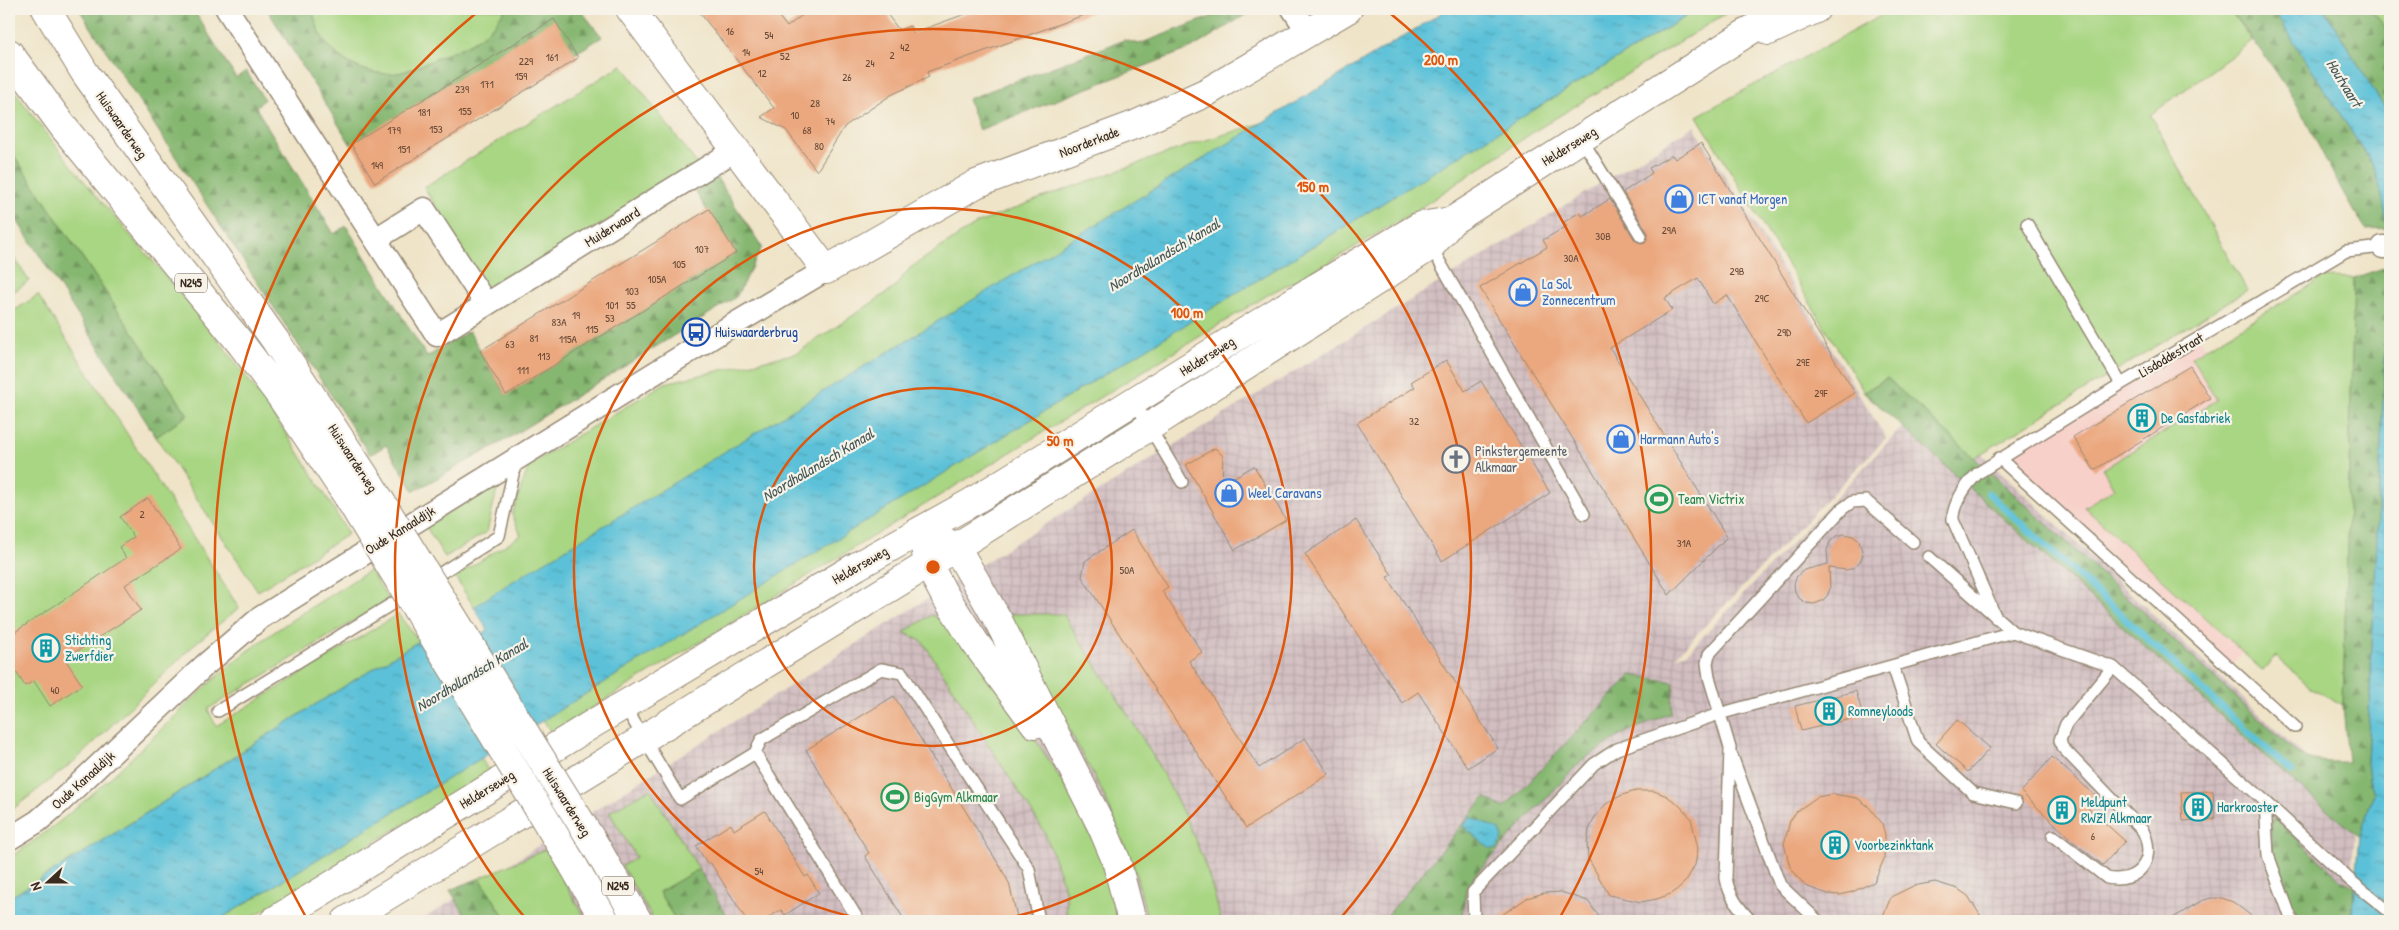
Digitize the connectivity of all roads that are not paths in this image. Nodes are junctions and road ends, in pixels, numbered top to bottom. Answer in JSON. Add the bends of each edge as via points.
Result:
{"nodes":[{"id":1,"x":46,"y":9,"type":"edge"},
{"id":2,"x":227,"y":9,"type":"edge"},
{"id":3,"x":630,"y":9,"type":"edge"},
{"id":4,"x":1293,"y":9,"type":"edge"},
{"id":5,"x":1348,"y":9,"type":"edge"},
{"id":6,"x":1784,"y":9,"type":"edge"},
{"id":7,"x":1816,"y":9,"type":"edge"},
{"id":8,"x":1309,"y":33,"type":"junction"},
{"id":9,"x":9,"y":53,"type":"edge"},
{"id":10,"x":1687,"y":72,"type":"junction"},
{"id":11,"x":1581,"y":138,"type":"junction"},
{"id":12,"x":737,"y":149,"type":"junction"},
{"id":13,"x":2027,"y":224,"type":"dead end"},
{"id":14,"x":1425,"y":236,"type":"junction"},
{"id":15,"x":1641,"y":236,"type":"dead end"},
{"id":16,"x":376,"y":240,"type":"junction"},
{"id":17,"x":2387,"y":247,"type":"edge"},
{"id":18,"x":826,"y":270,"type":"junction"},
{"id":19,"x":486,"y":304,"type":"junction"},
{"id":20,"x":2122,"y":384,"type":"junction"},
{"id":21,"x":1134,"y":401,"type":"junction"},
{"id":22,"x":1149,"y":427,"type":"junction"},
{"id":23,"x":1999,"y":458,"type":"junction"},
{"id":24,"x":516,"y":461,"type":"junction"},
{"id":25,"x":1182,"y":482,"type":"dead end"},
{"id":26,"x":359,"y":491,"type":"junction"},
{"id":27,"x":1584,"y":514,"type":"dead end"},
{"id":28,"x":922,"y":530,"type":"junction"},
{"id":29,"x":1913,"y":542,"type":"dead end"},
{"id":30,"x":956,"y":547,"type":"junction"},
{"id":31,"x":1929,"y":557,"type":"dead end"},
{"id":32,"x":928,"y":564,"type":"junction"},
{"id":33,"x":1996,"y":618,"type":"junction"},
{"id":34,"x":2013,"y":632,"type":"junction"},
{"id":35,"x":1893,"y":666,"type":"junction"},
{"id":36,"x":2114,"y":667,"type":"junction"},
{"id":37,"x":624,"y":705,"type":"junction"},
{"id":38,"x":218,"y":711,"type":"dead end"},
{"id":39,"x":1719,"y":714,"type":"junction"},
{"id":40,"x":2295,"y":727,"type":"dead end"},
{"id":41,"x":644,"y":738,"type":"junction"},
{"id":42,"x":1730,"y":748,"type":"junction"},
{"id":43,"x":755,"y":753,"type":"junction"},
{"id":44,"x":1083,"y":790,"type":"junction"},
{"id":45,"x":2265,"y":801,"type":"junction"},
{"id":46,"x":2016,"y":803,"type":"dead end"},
{"id":47,"x":2054,"y":836,"type":"dead end"},
{"id":48,"x":9,"y":839,"type":"edge"},
{"id":49,"x":2390,"y":912,"type":"edge"},
{"id":50,"x":274,"y":921,"type":"edge"},
{"id":51,"x":346,"y":921,"type":"edge"},
{"id":52,"x":604,"y":921,"type":"edge"},
{"id":53,"x":638,"y":921,"type":"edge"},
{"id":54,"x":859,"y":921,"type":"edge"},
{"id":55,"x":1039,"y":921,"type":"edge"},
{"id":56,"x":1132,"y":921,"type":"edge"},
{"id":57,"x":1474,"y":921,"type":"edge"},
{"id":58,"x":1751,"y":921,"type":"edge"},
{"id":59,"x":1818,"y":921,"type":"edge"},
{"id":60,"x":2292,"y":921,"type":"edge"}],
"edges":[{"from":1,"to":26,"type":"main road","name":"Huiswaarderweg","number":"N245","via":[[85,73],[275,340]]},
{"from":2,"to":16,"type":"street","name":"Muiderwaard"},
{"from":3,"to":12,"type":"main road"},
{"from":4,"to":8,"type":"street"},
{"from":5,"to":8,"type":"main road","name":"Noorderkade"},
{"from":6,"to":10,"type":"main road","name":"Helderseweg"},
{"from":7,"to":10,"type":"main road","name":"Helderseweg"},
{"from":8,"to":18,"type":"main road","name":"Noorderkade","via":[[1170,110],[976,184]]},
{"from":9,"to":26,"type":"main road","name":"Huiswaarderweg","number":"N245","via":[[65,129]]},
{"from":10,"to":11,"type":"main road","name":"Helderseweg"},
{"from":11,"to":14,"type":"main road","name":"Helderseweg"},
{"from":11,"to":15,"type":"lane"},
{"from":12,"to":18,"type":"main road"},
{"from":12,"to":19,"type":"street","name":"Muiderwaard"},
{"from":13,"to":20,"type":"lane"},
{"from":14,"to":21,"type":"main road","name":"Helderseweg","via":[[1317,287]]},
{"from":14,"to":22,"type":"main road","name":"Helderseweg"},
{"from":14,"to":27,"type":"lane"},
{"from":16,"to":19,"type":"street","via":[[424,209]]},
{"from":16,"to":19,"type":"street","name":"Muiderwaard","via":[[437,335]]},
{"from":17,"to":20,"type":"lane","name":"Lisdoddestraat","via":[[2346,251]]},
{"from":18,"to":24,"type":"street","name":"Oude Kanaaldijk"},
{"from":20,"to":23,"type":"lane","name":"Lisdoddestraat"},
{"from":21,"to":22,"type":"lane"},
{"from":21,"to":28,"type":"main road","name":"Helderseweg"},
{"from":22,"to":25,"type":"lane"},
{"from":22,"to":30,"type":"main road","name":"Helderseweg"},
{"from":23,"to":33,"type":"lane","name":"Lisdoddestraat","via":[[1978,473],[1964,491],[1955,506],[1953,520]]},
{"from":23,"to":40,"type":"lane"},
{"from":24,"to":38,"type":"lane","via":[[499,536]]},
{"from":24,"to":48,"type":"street","name":"Oude Kanaaldijk","via":[[260,618],[197,672],[38,821]]},
{"from":26,"to":52,"type":"main road","name":"Huiswaarderweg","number":"N245","bridge":true},
{"from":26,"to":53,"type":"main road","name":"Huiswaarderweg","number":"N245","bridge":true,"via":[[598,850]]},
{"from":28,"to":30,"type":"main road"},
{"from":28,"to":32,"type":"main road"},
{"from":28,"to":37,"type":"main road","name":"Helderseweg"},
{"from":29,"to":39,"type":"lane","via":[[1866,501],[1852,502],[1842,509],[1709,654],[1709,677]]},
{"from":30,"to":32,"type":"main road","name":"Helderseweg"},
{"from":30,"to":44,"type":"main road","via":[[999,622]]},
{"from":31,"to":33,"type":"lane"},
{"from":32,"to":41,"type":"main road","name":"Helderseweg"},
{"from":32,"to":44,"type":"main road","via":[[974,641]]},
{"from":33,"to":34,"type":"lane"},
{"from":34,"to":35,"type":"lane"},
{"from":34,"to":36,"type":"lane"},
{"from":35,"to":39,"type":"lane"},
{"from":35,"to":46,"type":"lane","via":[[1918,742],[1973,793]]},
{"from":36,"to":45,"type":"lane"},
{"from":36,"to":47,"type":"lane","via":[[2066,724],[2060,740],[2062,747],[2143,831],[2147,839],[2147,858],[2137,873],[2128,878],[2107,878]]},
{"from":37,"to":41,"type":"lane"},
{"from":37,"to":50,"type":"main road","name":"Helderseweg"},
{"from":39,"to":42,"type":"lane"},
{"from":39,"to":57,"type":"lane","via":[[1617,749],[1594,764],[1473,892]]},
{"from":41,"to":43,"type":"lane","via":[[680,799]]},
{"from":41,"to":51,"type":"main road","name":"Helderseweg"},
{"from":42,"to":58,"type":"lane","via":[[1726,878],[1733,899]]},
{"from":42,"to":59,"type":"lane","via":[[1780,885]]},
{"from":43,"to":54,"type":"lane"},
{"from":43,"to":55,"type":"lane","via":[[762,740],[881,669],[902,673],[1029,869]]},
{"from":44,"to":56,"type":"main road","via":[[1116,860]]},
{"from":45,"to":49,"type":"lane","via":[[2351,882]]},
{"from":45,"to":60,"type":"lane","via":[[2268,855]]}]}
